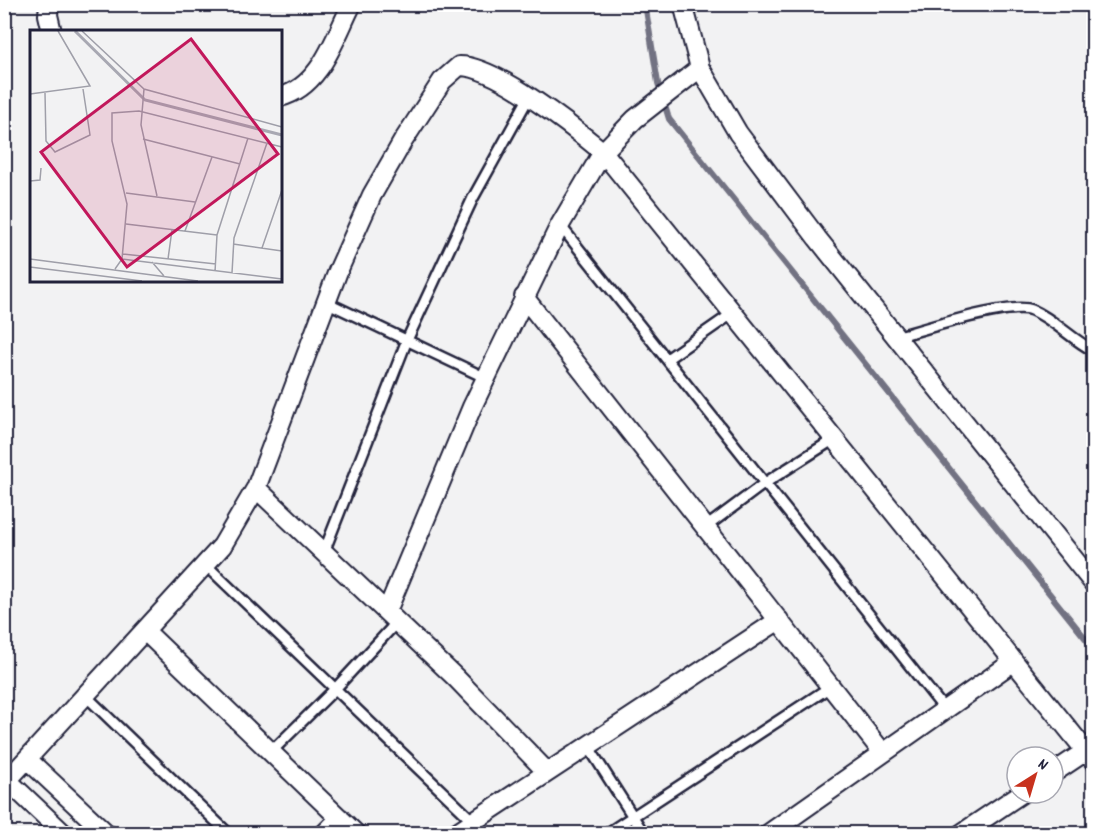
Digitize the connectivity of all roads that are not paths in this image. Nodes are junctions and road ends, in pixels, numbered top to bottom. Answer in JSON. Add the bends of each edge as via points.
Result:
{"nodes":[{"id":1,"x":49,"y":4,"type":"edge"},
{"id":2,"x":352,"y":4,"type":"edge"},
{"id":3,"x":682,"y":4,"type":"edge"},
{"id":4,"x":52,"y":30,"type":"edge"},
{"id":5,"x":694,"y":73,"type":"junction"},
{"id":6,"x":282,"y":96,"type":"edge"},
{"id":7,"x":529,"y":97,"type":"junction"},
{"id":8,"x":603,"y":152,"type":"junction"},
{"id":9,"x":560,"y":225,"type":"junction"},
{"id":10,"x":524,"y":297,"type":"junction"},
{"id":11,"x":326,"y":302,"type":"junction"},
{"id":12,"x":733,"y":313,"type":"junction"},
{"id":13,"x":896,"y":337,"type":"junction"},
{"id":14,"x":407,"y":340,"type":"junction"},
{"id":15,"x":1094,"y":351,"type":"edge"},
{"id":16,"x":667,"y":359,"type":"junction"},
{"id":17,"x":486,"y":378,"type":"junction"},
{"id":18,"x":834,"y":439,"type":"junction"},
{"id":19,"x":765,"y":483,"type":"junction"},
{"id":20,"x":256,"y":488,"type":"junction"},
{"id":21,"x":706,"y":527,"type":"junction"},
{"id":22,"x":324,"y":552,"type":"junction"},
{"id":23,"x":205,"y":564,"type":"junction"},
{"id":24,"x":1094,"y":584,"type":"edge"},
{"id":25,"x":392,"y":617,"type":"junction"},
{"id":26,"x":779,"y":620,"type":"junction"},
{"id":27,"x":145,"y":630,"type":"junction"},
{"id":28,"x":1013,"y":662,"type":"junction"},
{"id":29,"x":830,"y":687,"type":"junction"},
{"id":30,"x":336,"y":689,"type":"junction"},
{"id":31,"x":86,"y":696,"type":"junction"},
{"id":32,"x":945,"y":710,"type":"junction"},
{"id":33,"x":588,"y":746,"type":"junction"},
{"id":34,"x":271,"y":752,"type":"junction"},
{"id":35,"x":883,"y":753,"type":"junction"},
{"id":36,"x":1090,"y":756,"type":"edge"},
{"id":37,"x":28,"y":760,"type":"junction"},
{"id":38,"x":1065,"y":767,"type":"edge"},
{"id":39,"x":547,"y":772,"type":"junction"},
{"id":40,"x":6,"y":782,"type":"edge"},
{"id":41,"x":1005,"y":804,"type":"edge"},
{"id":42,"x":633,"y":816,"type":"junction"},
{"id":43,"x":340,"y":818,"type":"junction"},
{"id":44,"x":472,"y":821,"type":"junction"},
{"id":45,"x":64,"y":834,"type":"edge"},
{"id":46,"x":107,"y":834,"type":"edge"},
{"id":47,"x":229,"y":834,"type":"edge"},
{"id":48,"x":324,"y":834,"type":"edge"},
{"id":49,"x":356,"y":834,"type":"edge"},
{"id":50,"x":454,"y":834,"type":"edge"},
{"id":51,"x":606,"y":834,"type":"edge"},
{"id":52,"x":644,"y":834,"type":"edge"},
{"id":53,"x":768,"y":834,"type":"edge"},
{"id":54,"x":961,"y":834,"type":"edge"}],
"edges":[{"from":1,"to":4,"type":"street"},
{"from":2,"to":6,"type":"street","via":[[316,73],[305,85]]},
{"from":3,"to":5,"type":"street"},
{"from":5,"to":8,"type":"street","via":[[635,120]]},
{"from":5,"to":13,"type":"street"},
{"from":7,"to":8,"type":"street"},
{"from":7,"to":11,"type":"street","via":[[470,66],[459,66],[451,72],[403,141],[372,195]]},
{"from":7,"to":14,"type":"lane","via":[[473,198]]},
{"from":8,"to":9,"type":"street"},
{"from":8,"to":12,"type":"street"},
{"from":9,"to":10,"type":"street"},
{"from":9,"to":16,"type":"lane"},
{"from":10,"to":17,"type":"street"},
{"from":10,"to":21,"type":"street"},
{"from":11,"to":14,"type":"lane"},
{"from":11,"to":20,"type":"street"},
{"from":12,"to":16,"type":"lane"},
{"from":12,"to":18,"type":"street"},
{"from":13,"to":15,"type":"lane","via":[[1001,310],[1028,308]]},
{"from":13,"to":24,"type":"street"},
{"from":14,"to":17,"type":"lane"},
{"from":14,"to":22,"type":"lane"},
{"from":16,"to":19,"type":"lane"},
{"from":17,"to":25,"type":"street"},
{"from":18,"to":19,"type":"lane"},
{"from":18,"to":28,"type":"street"},
{"from":19,"to":21,"type":"lane"},
{"from":19,"to":32,"type":"lane"},
{"from":20,"to":22,"type":"street"},
{"from":20,"to":23,"type":"street","via":[[222,546]]},
{"from":21,"to":26,"type":"street"},
{"from":22,"to":25,"type":"street"},
{"from":23,"to":27,"type":"street"},
{"from":23,"to":30,"type":"lane"},
{"from":25,"to":30,"type":"lane"},
{"from":25,"to":39,"type":"street"},
{"from":26,"to":29,"type":"street"},
{"from":26,"to":33,"type":"street"},
{"from":27,"to":31,"type":"street"},
{"from":27,"to":34,"type":"street"},
{"from":28,"to":32,"type":"street"},
{"from":28,"to":36,"type":"street"},
{"from":29,"to":35,"type":"street"},
{"from":29,"to":42,"type":"lane"},
{"from":30,"to":34,"type":"lane"},
{"from":30,"to":44,"type":"lane"},
{"from":31,"to":37,"type":"street"},
{"from":31,"to":47,"type":"lane"},
{"from":32,"to":35,"type":"street"},
{"from":33,"to":39,"type":"street"},
{"from":33,"to":42,"type":"lane"},
{"from":34,"to":43,"type":"street"},
{"from":35,"to":53,"type":"street"},
{"from":36,"to":38,"type":"street"},
{"from":37,"to":40,"type":"street"},
{"from":37,"to":46,"type":"street"},
{"from":39,"to":44,"type":"street"},
{"from":40,"to":45,"type":"street"},
{"from":41,"to":54,"type":"street"},
{"from":42,"to":51,"type":"lane"},
{"from":42,"to":52,"type":"lane"},
{"from":43,"to":48,"type":"street"},
{"from":43,"to":49,"type":"street"},
{"from":44,"to":50,"type":"street"}]}
